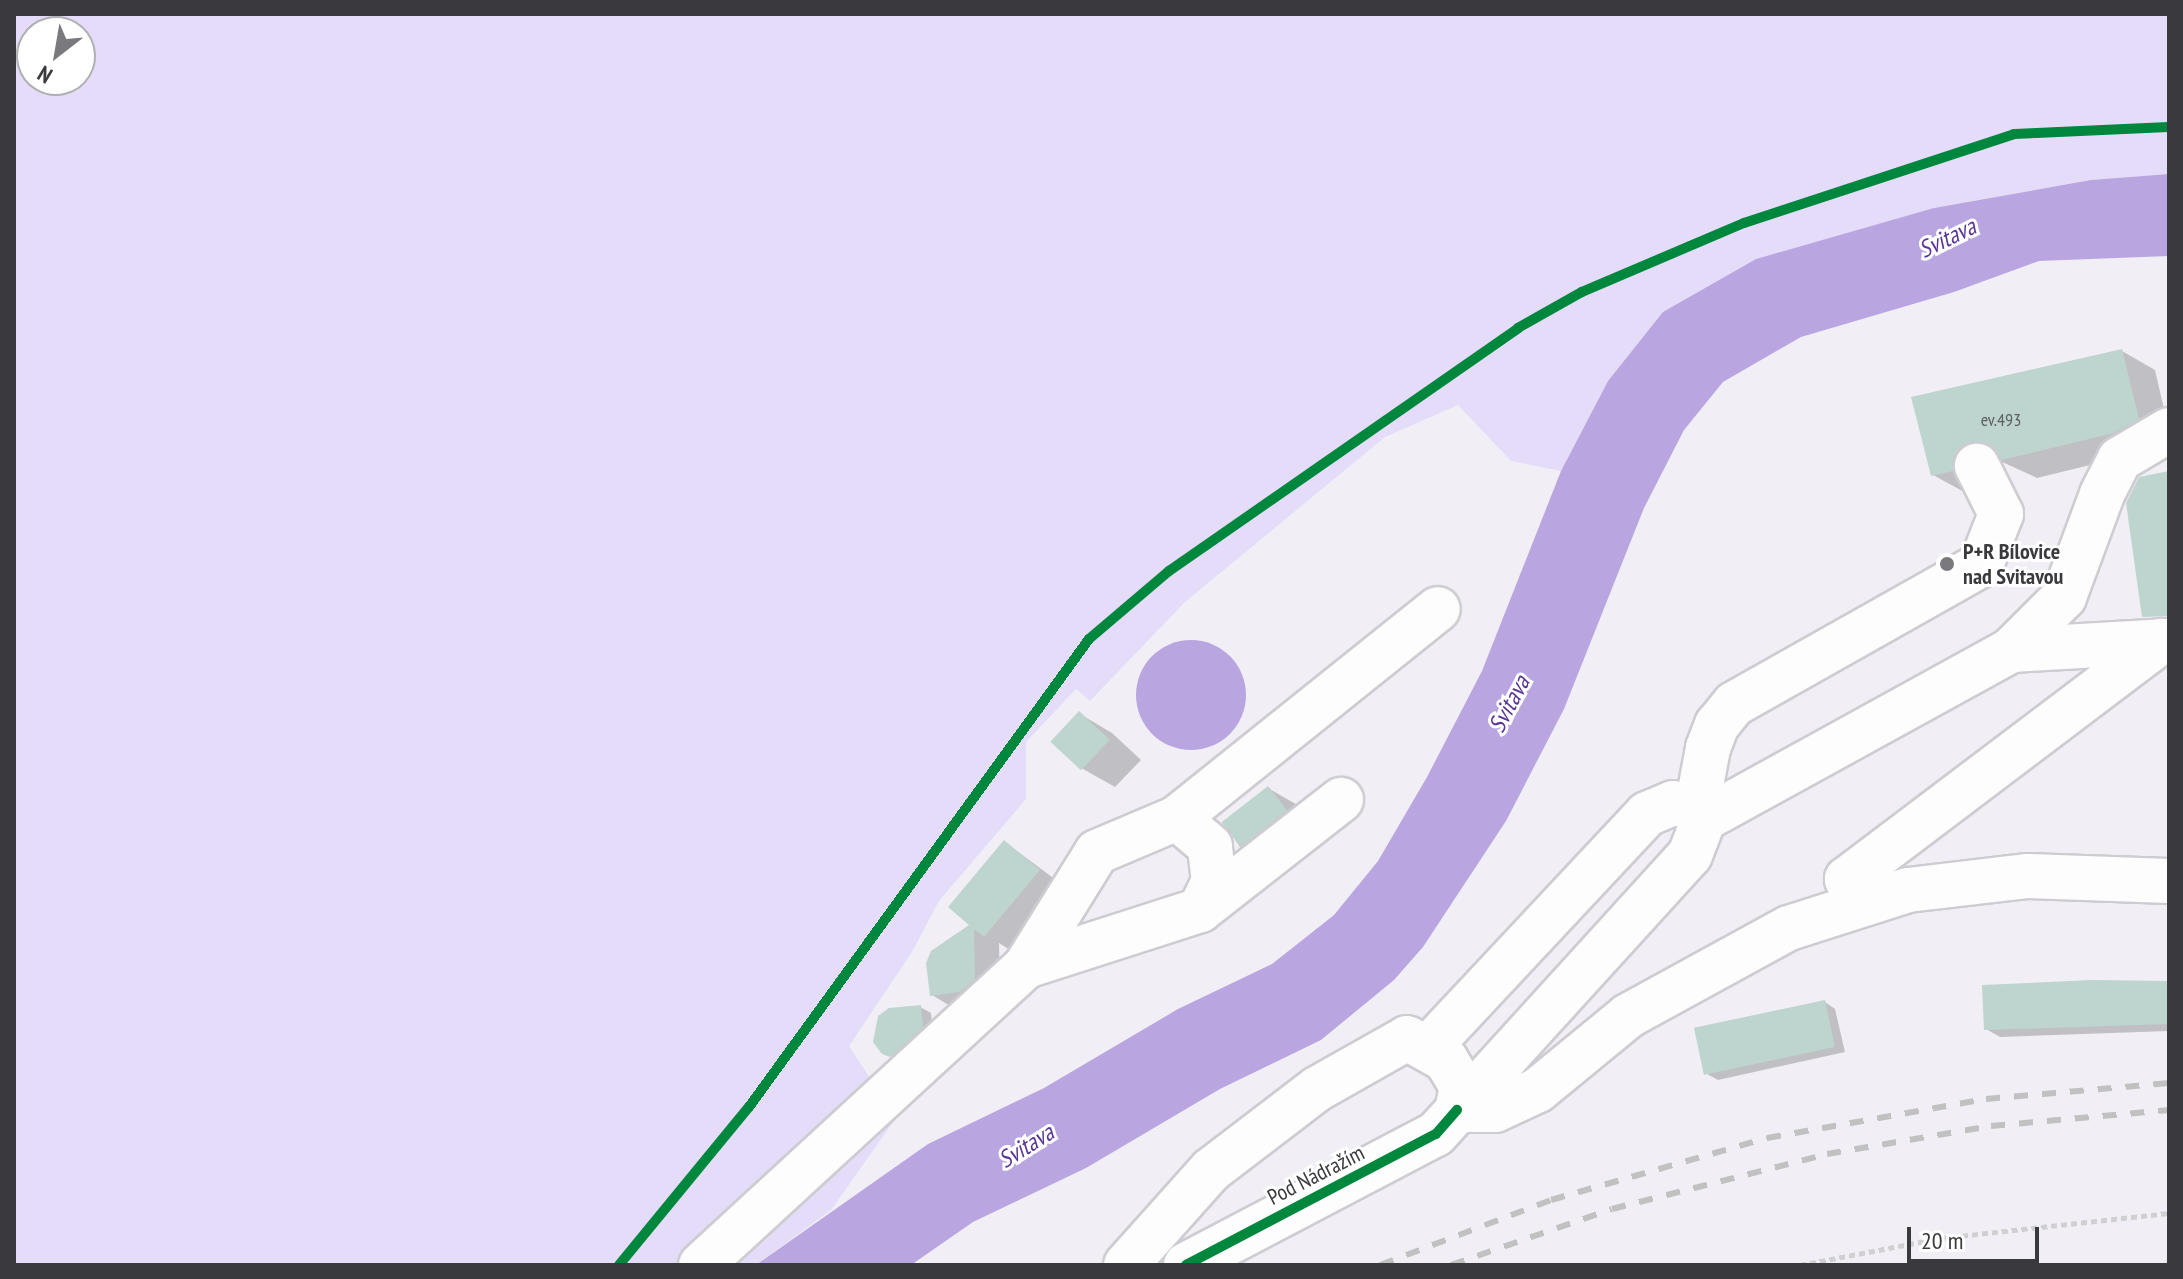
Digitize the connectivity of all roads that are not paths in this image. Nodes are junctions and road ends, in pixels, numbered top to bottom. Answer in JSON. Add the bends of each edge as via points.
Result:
{"nodes":[{"id":1,"x":2169,"y":430,"type":"edge"},
{"id":2,"x":1977,"y":466,"type":"dead end"},
{"id":3,"x":1438,"y":609,"type":"dead end"},
{"id":4,"x":2166,"y":641,"type":"edge"},
{"id":5,"x":2011,"y":650,"type":"junction"},
{"id":6,"x":1341,"y":800,"type":"dead end"},
{"id":7,"x":1701,"y":813,"type":"junction"},
{"id":8,"x":1177,"y":818,"type":"junction"},
{"id":9,"x":2169,"y":881,"type":"edge"},
{"id":10,"x":1860,"y":905,"type":"junction"},
{"id":11,"x":1200,"y":910,"type":"junction"},
{"id":12,"x":1026,"y":966,"type":"junction"},
{"id":13,"x":1428,"y":1048,"type":"junction"},
{"id":14,"x":1457,"y":1110,"type":"junction"},
{"id":15,"x":701,"y":1265,"type":"edge"},
{"id":16,"x":1126,"y":1265,"type":"edge"},
{"id":17,"x":1186,"y":1265,"type":"edge"}],
"edges":[{"from":1,"to":5,"type":"street","via":[[2120,459],[2064,597]]},
{"from":2,"to":7,"type":"street","name":"Pod Nádražím","via":[[2001,514],[1981,565],[1734,704],[1708,748]]},
{"from":3,"to":8,"type":"street"},
{"from":4,"to":5,"type":"street"},
{"from":4,"to":10,"type":"street","via":[[1847,879]]},
{"from":5,"to":7,"type":"street"},
{"from":6,"to":11,"type":"street"},
{"from":7,"to":13,"type":"street","via":[[1673,803],[1647,814]]},
{"from":7,"to":14,"type":"street","name":"Pod Nádražím","via":[[1690,855]]},
{"from":8,"to":11,"type":"street","via":[[1210,846],[1214,881]]},
{"from":8,"to":12,"type":"street","via":[[1097,852]]},
{"from":9,"to":10,"type":"street","via":[[2028,876],[1908,890]]},
{"from":10,"to":14,"type":"street","via":[[1789,928],[1628,1016],[1538,1090],[1495,1110]]},
{"from":11,"to":12,"type":"street"},
{"from":12,"to":15,"type":"street"},
{"from":13,"to":14,"type":"street","via":[[1446,1060],[1462,1087]]},
{"from":13,"to":16,"type":"street","via":[[1407,1038],[1317,1089],[1211,1170]]},
{"from":14,"to":17,"type":"street","name":"Pod Nádražím","via":[[1436,1134]]}]}
